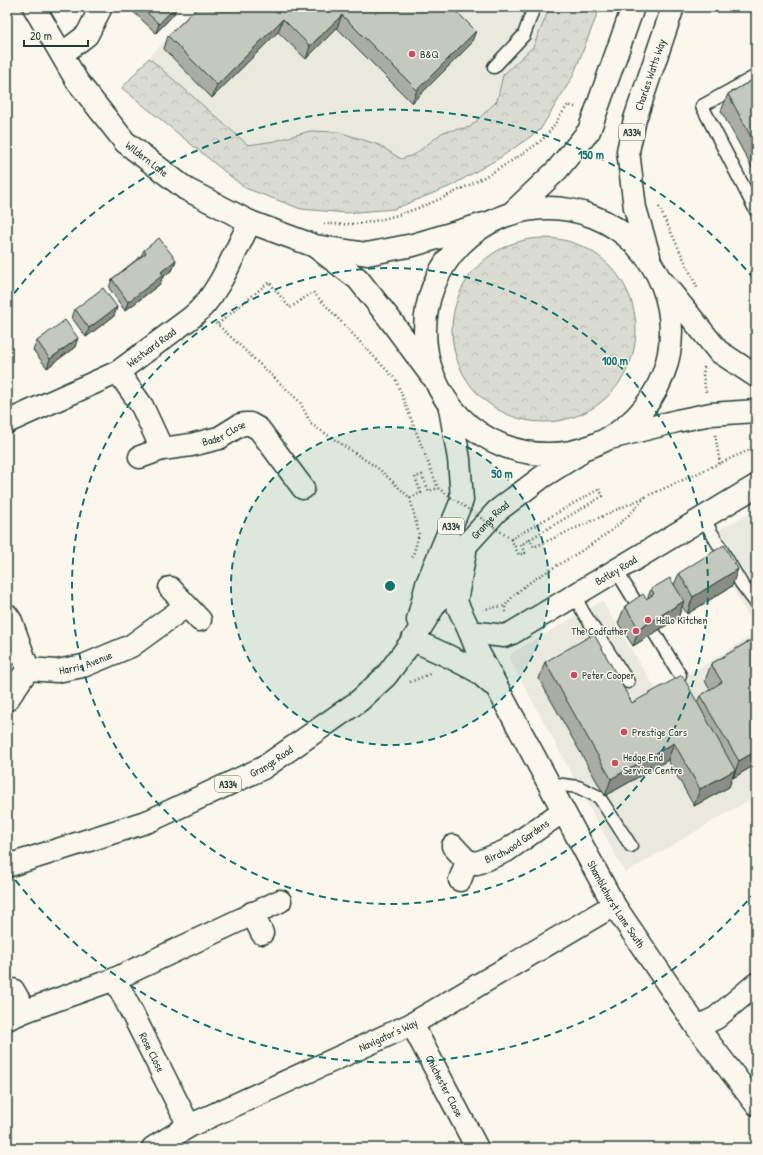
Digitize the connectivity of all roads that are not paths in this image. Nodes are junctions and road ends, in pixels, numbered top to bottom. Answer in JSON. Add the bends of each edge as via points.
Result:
{"nodes":[{"id":1,"x":34,"y":7,"type":"edge"},
{"id":2,"x":101,"y":7,"type":"edge"},
{"id":3,"x":534,"y":7,"type":"edge"},
{"id":4,"x":633,"y":7,"type":"edge"},
{"id":5,"x":673,"y":7,"type":"edge"},
{"id":6,"x":62,"y":54,"type":"junction"},
{"id":7,"x":494,"y":67,"type":"dead end"},
{"id":8,"x":756,"y":76,"type":"edge"},
{"id":9,"x":756,"y":211,"type":"edge"},
{"id":10,"x":514,"y":212,"type":"junction"},
{"id":11,"x":250,"y":222,"type":"junction"},
{"id":12,"x":484,"y":224,"type":"junction"},
{"id":13,"x":315,"y":246,"type":"junction"},
{"id":14,"x":650,"y":261,"type":"junction"},
{"id":15,"x":662,"y":281,"type":"junction"},
{"id":16,"x":118,"y":372,"type":"junction"},
{"id":17,"x":431,"y":375,"type":"junction"},
{"id":18,"x":756,"y":376,"type":"edge"},
{"id":19,"x":450,"y":408,"type":"junction"},
{"id":20,"x":755,"y":413,"type":"edge"},
{"id":21,"x":7,"y":422,"type":"edge"},
{"id":22,"x":610,"y":438,"type":"junction"},
{"id":23,"x":162,"y":449,"type":"junction"},
{"id":24,"x":586,"y":449,"type":"junction"},
{"id":25,"x":140,"y":457,"type":"dead end"},
{"id":26,"x":756,"y":486,"type":"edge"},
{"id":27,"x":303,"y":488,"type":"dead end"},
{"id":28,"x":702,"y":518,"type":"junction"},
{"id":29,"x":467,"y":544,"type":"junction"},
{"id":30,"x":616,"y":570,"type":"junction"},
{"id":31,"x":170,"y":588,"type":"dead end"},
{"id":32,"x":575,"y":596,"type":"junction"},
{"id":33,"x":756,"y":603,"type":"edge"},
{"id":34,"x":7,"y":615,"type":"edge"},
{"id":35,"x":470,"y":632,"type":"junction"},
{"id":36,"x":413,"y":640,"type":"junction"},
{"id":37,"x":28,"y":669,"type":"junction"},
{"id":38,"x":680,"y":675,"type":"edge"},
{"id":39,"x":628,"y":682,"type":"dead end"},
{"id":40,"x":499,"y":690,"type":"junction"},
{"id":41,"x":7,"y":700,"type":"edge"},
{"id":42,"x":548,"y":783,"type":"junction"},
{"id":43,"x":563,"y":811,"type":"junction"},
{"id":44,"x":630,"y":846,"type":"dead end"},
{"id":45,"x":460,"y":862,"type":"dead end"},
{"id":46,"x":7,"y":866,"type":"edge"},
{"id":47,"x":280,"y":901,"type":"dead end"},
{"id":48,"x":614,"y":905,"type":"junction"},
{"id":49,"x":252,"y":913,"type":"junction"},
{"id":50,"x":262,"y":933,"type":"dead end"},
{"id":51,"x":114,"y":979,"type":"junction"},
{"id":52,"x":756,"y":984,"type":"edge"},
{"id":53,"x":13,"y":990,"type":"dead end"},
{"id":54,"x":16,"y":1015,"type":"edge"},
{"id":55,"x":412,"y":1024,"type":"junction"},
{"id":56,"x":697,"y":1027,"type":"junction"},
{"id":57,"x":756,"y":1104,"type":"edge"},
{"id":58,"x":189,"y":1126,"type":"junction"},
{"id":59,"x":153,"y":1148,"type":"edge"},
{"id":60,"x":477,"y":1148,"type":"edge"}],
"edges":[{"from":1,"to":6,"type":"street","name":"Wildern Lane"},
{"from":2,"to":6,"type":"street","via":[[87,35]]},
{"from":3,"to":7,"type":"lane","via":[[524,34]]},
{"from":4,"to":10,"type":"street","via":[[588,131],[557,170]]},
{"from":5,"to":14,"type":"street","name":"Charles Watts Way","number":"A334","via":[[635,119],[628,151],[634,208]]},
{"from":6,"to":11,"type":"street","name":"Wildern Lane","via":[[77,81],[125,142],[186,189]]},
{"from":8,"to":9,"type":"lane","via":[[702,106]]},
{"from":10,"to":12,"type":"street"},
{"from":10,"to":14,"type":"street","via":[[552,207],[590,214],[624,233]]},
{"from":11,"to":13,"type":"street","name":"Wildern Lane"},
{"from":11,"to":16,"type":"street","name":"Westward Road","via":[[215,291],[200,310]]},
{"from":12,"to":13,"type":"street","name":"Wildern Lane","via":[[413,245],[366,254]]},
{"from":12,"to":17,"type":"street","via":[[457,246],[437,274],[426,307],[424,341]]},
{"from":13,"to":17,"type":"street","name":"Wildern Lane","via":[[358,279]]},
{"from":14,"to":15,"type":"street"},
{"from":15,"to":18,"type":"street","via":[[718,351]]},
{"from":15,"to":22,"type":"street","via":[[670,310],[671,340],[666,369],[653,397],[634,420]]},
{"from":16,"to":21,"type":"street","name":"Westward Road"},
{"from":16,"to":23,"type":"street","via":[[142,406]]},
{"from":17,"to":19,"type":"street"},
{"from":19,"to":24,"type":"street","via":[[478,434],[511,450],[549,455]]},
{"from":19,"to":36,"type":"street","name":"Grange Road","number":"A334","via":[[459,459],[462,500],[427,584]]},
{"from":20,"to":22,"type":"street","via":[[711,414]]},
{"from":22,"to":24,"type":"street"},
{"from":23,"to":25,"type":"street","name":"Bader Close"},
{"from":23,"to":27,"type":"street","name":"Bader Close","via":[[219,438],[240,425],[250,424],[259,429]]},
{"from":24,"to":29,"type":"street","name":"Grange Road","number":"A334","via":[[542,477],[497,511]]},
{"from":26,"to":28,"type":"street","name":"Botley Road"},
{"from":28,"to":30,"type":"street","name":"Botley Road"},
{"from":28,"to":33,"type":"lane"},
{"from":29,"to":35,"type":"street","name":"Shamblehurst Lane South","via":[[456,602]]},
{"from":29,"to":36,"type":"street","name":"Grange Road","number":"A334","via":[[440,598]]},
{"from":30,"to":32,"type":"street","name":"Botley Road"},
{"from":30,"to":38,"type":"lane"},
{"from":31,"to":37,"type":"street","name":"Harris Avenue","via":[[193,613],[131,646],[84,666],[57,671]]},
{"from":32,"to":35,"type":"street","name":"Botley Road","via":[[504,636]]},
{"from":32,"to":39,"type":"lane"},
{"from":34,"to":37,"type":"street"},
{"from":35,"to":40,"type":"street","name":"Shamblehurst Lane South"},
{"from":36,"to":40,"type":"street","name":"Shamblehurst Lane South","via":[[477,671]]},
{"from":36,"to":46,"type":"street","name":"Grange Road","number":"A334","via":[[386,676],[359,701],[263,768],[149,821]]},
{"from":37,"to":41,"type":"street"},
{"from":40,"to":42,"type":"street","name":"Shamblehurst Lane South"},
{"from":42,"to":43,"type":"street","name":"Shamblehurst Lane South"},
{"from":42,"to":44,"type":"lane","via":[[578,788],[599,797]]},
{"from":43,"to":45,"type":"street","name":"Birchwood Gardens","via":[[506,851],[477,863]]},
{"from":43,"to":48,"type":"street","name":"Shamblehurst Lane South"},
{"from":47,"to":49,"type":"street"},
{"from":48,"to":55,"type":"street","name":"Navigator's Way"},
{"from":48,"to":56,"type":"street","name":"Shamblehurst Lane South"},
{"from":49,"to":50,"type":"street"},
{"from":49,"to":51,"type":"street"},
{"from":51,"to":54,"type":"street"},
{"from":51,"to":58,"type":"street","name":"Rose Close"},
{"from":52,"to":56,"type":"street","via":[[716,1018]]},
{"from":53,"to":54,"type":"street"},
{"from":55,"to":58,"type":"street","name":"Navigator's Way"},
{"from":55,"to":60,"type":"street","name":"Chichester Close"},
{"from":56,"to":57,"type":"street","name":"Shamblehurst Lane South"},
{"from":58,"to":59,"type":"street","name":"Navigator's Way"}]}
